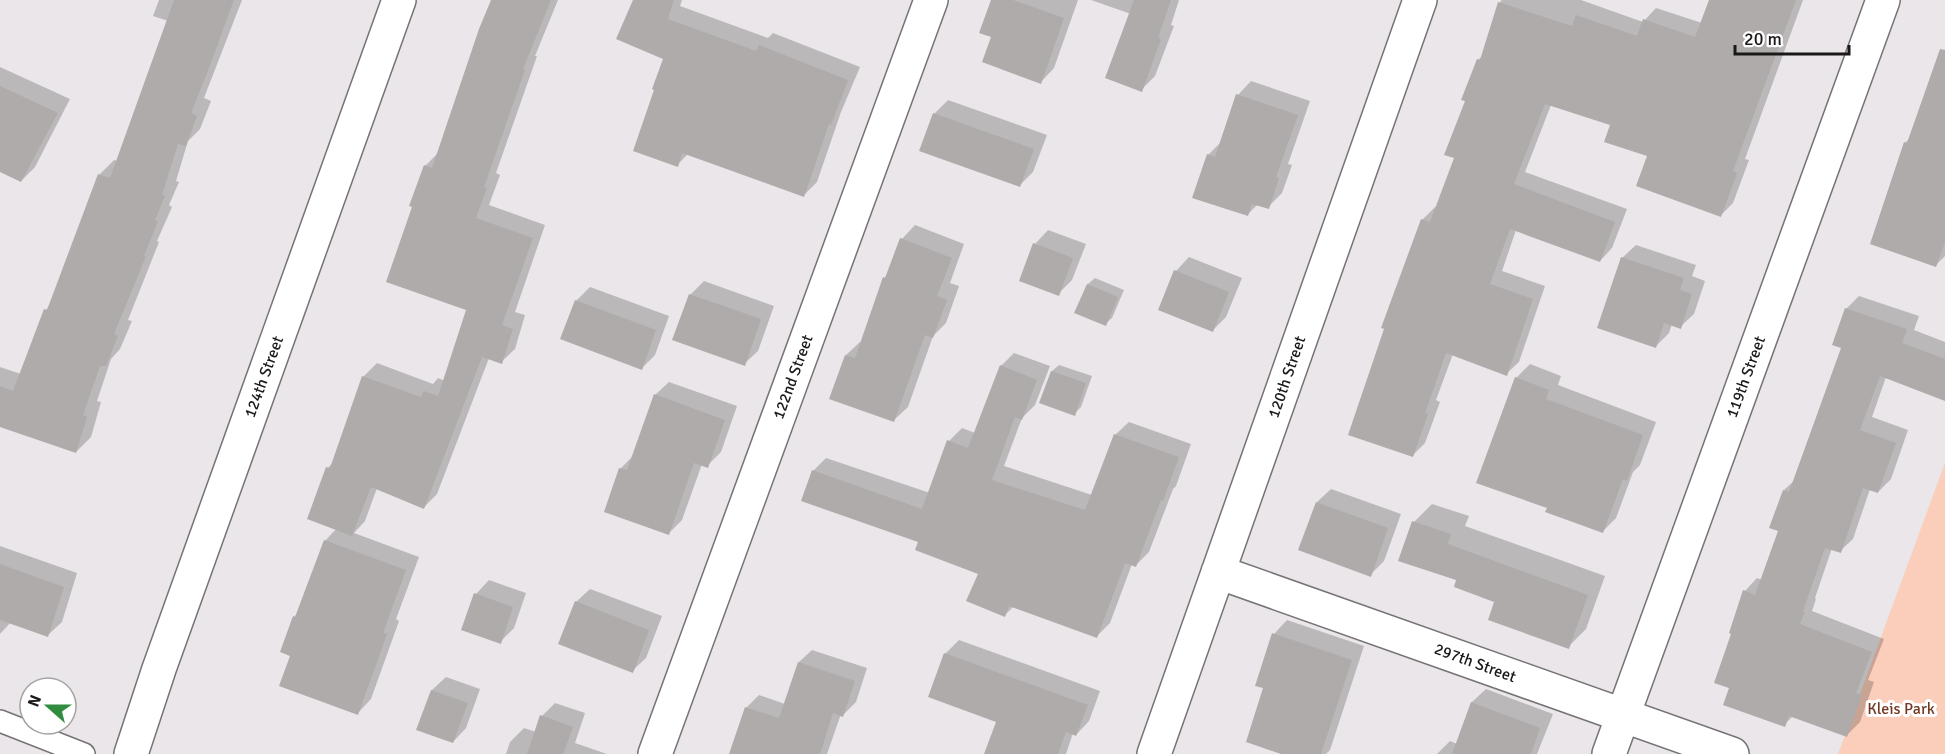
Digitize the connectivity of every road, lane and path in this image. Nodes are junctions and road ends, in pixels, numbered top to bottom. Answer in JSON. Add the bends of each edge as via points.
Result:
{"nodes":[{"id":1,"x":399,"y":0,"type":"edge"},
{"id":2,"x":931,"y":0,"type":"edge"},
{"id":3,"x":1420,"y":0,"type":"edge"},
{"id":4,"x":1883,"y":0,"type":"edge"},
{"id":5,"x":1218,"y":572,"type":"junction"},
{"id":6,"x":1622,"y":716,"type":"junction"},
{"id":7,"x":0,"y":721,"type":"edge"},
{"id":8,"x":84,"y":754,"type":"edge"},
{"id":9,"x":131,"y":754,"type":"edge"},
{"id":10,"x":655,"y":754,"type":"edge"},
{"id":11,"x":1154,"y":754,"type":"edge"},
{"id":12,"x":1609,"y":754,"type":"edge"},
{"id":13,"x":1732,"y":754,"type":"edge"}],
"edges":[{"from":1,"to":9,"type":"street","name":"124th Street"},
{"from":2,"to":10,"type":"street","name":"122nd Street"},
{"from":3,"to":5,"type":"street","name":"120th Street"},
{"from":4,"to":6,"type":"street","name":"119th Street"},
{"from":5,"to":6,"type":"street","name":"297th Street"},
{"from":5,"to":11,"type":"street","name":"120th Street"},
{"from":6,"to":12,"type":"street","name":"119th Street"},
{"from":6,"to":13,"type":"street","name":"297th Street"},
{"from":7,"to":8,"type":"lane"}]}
